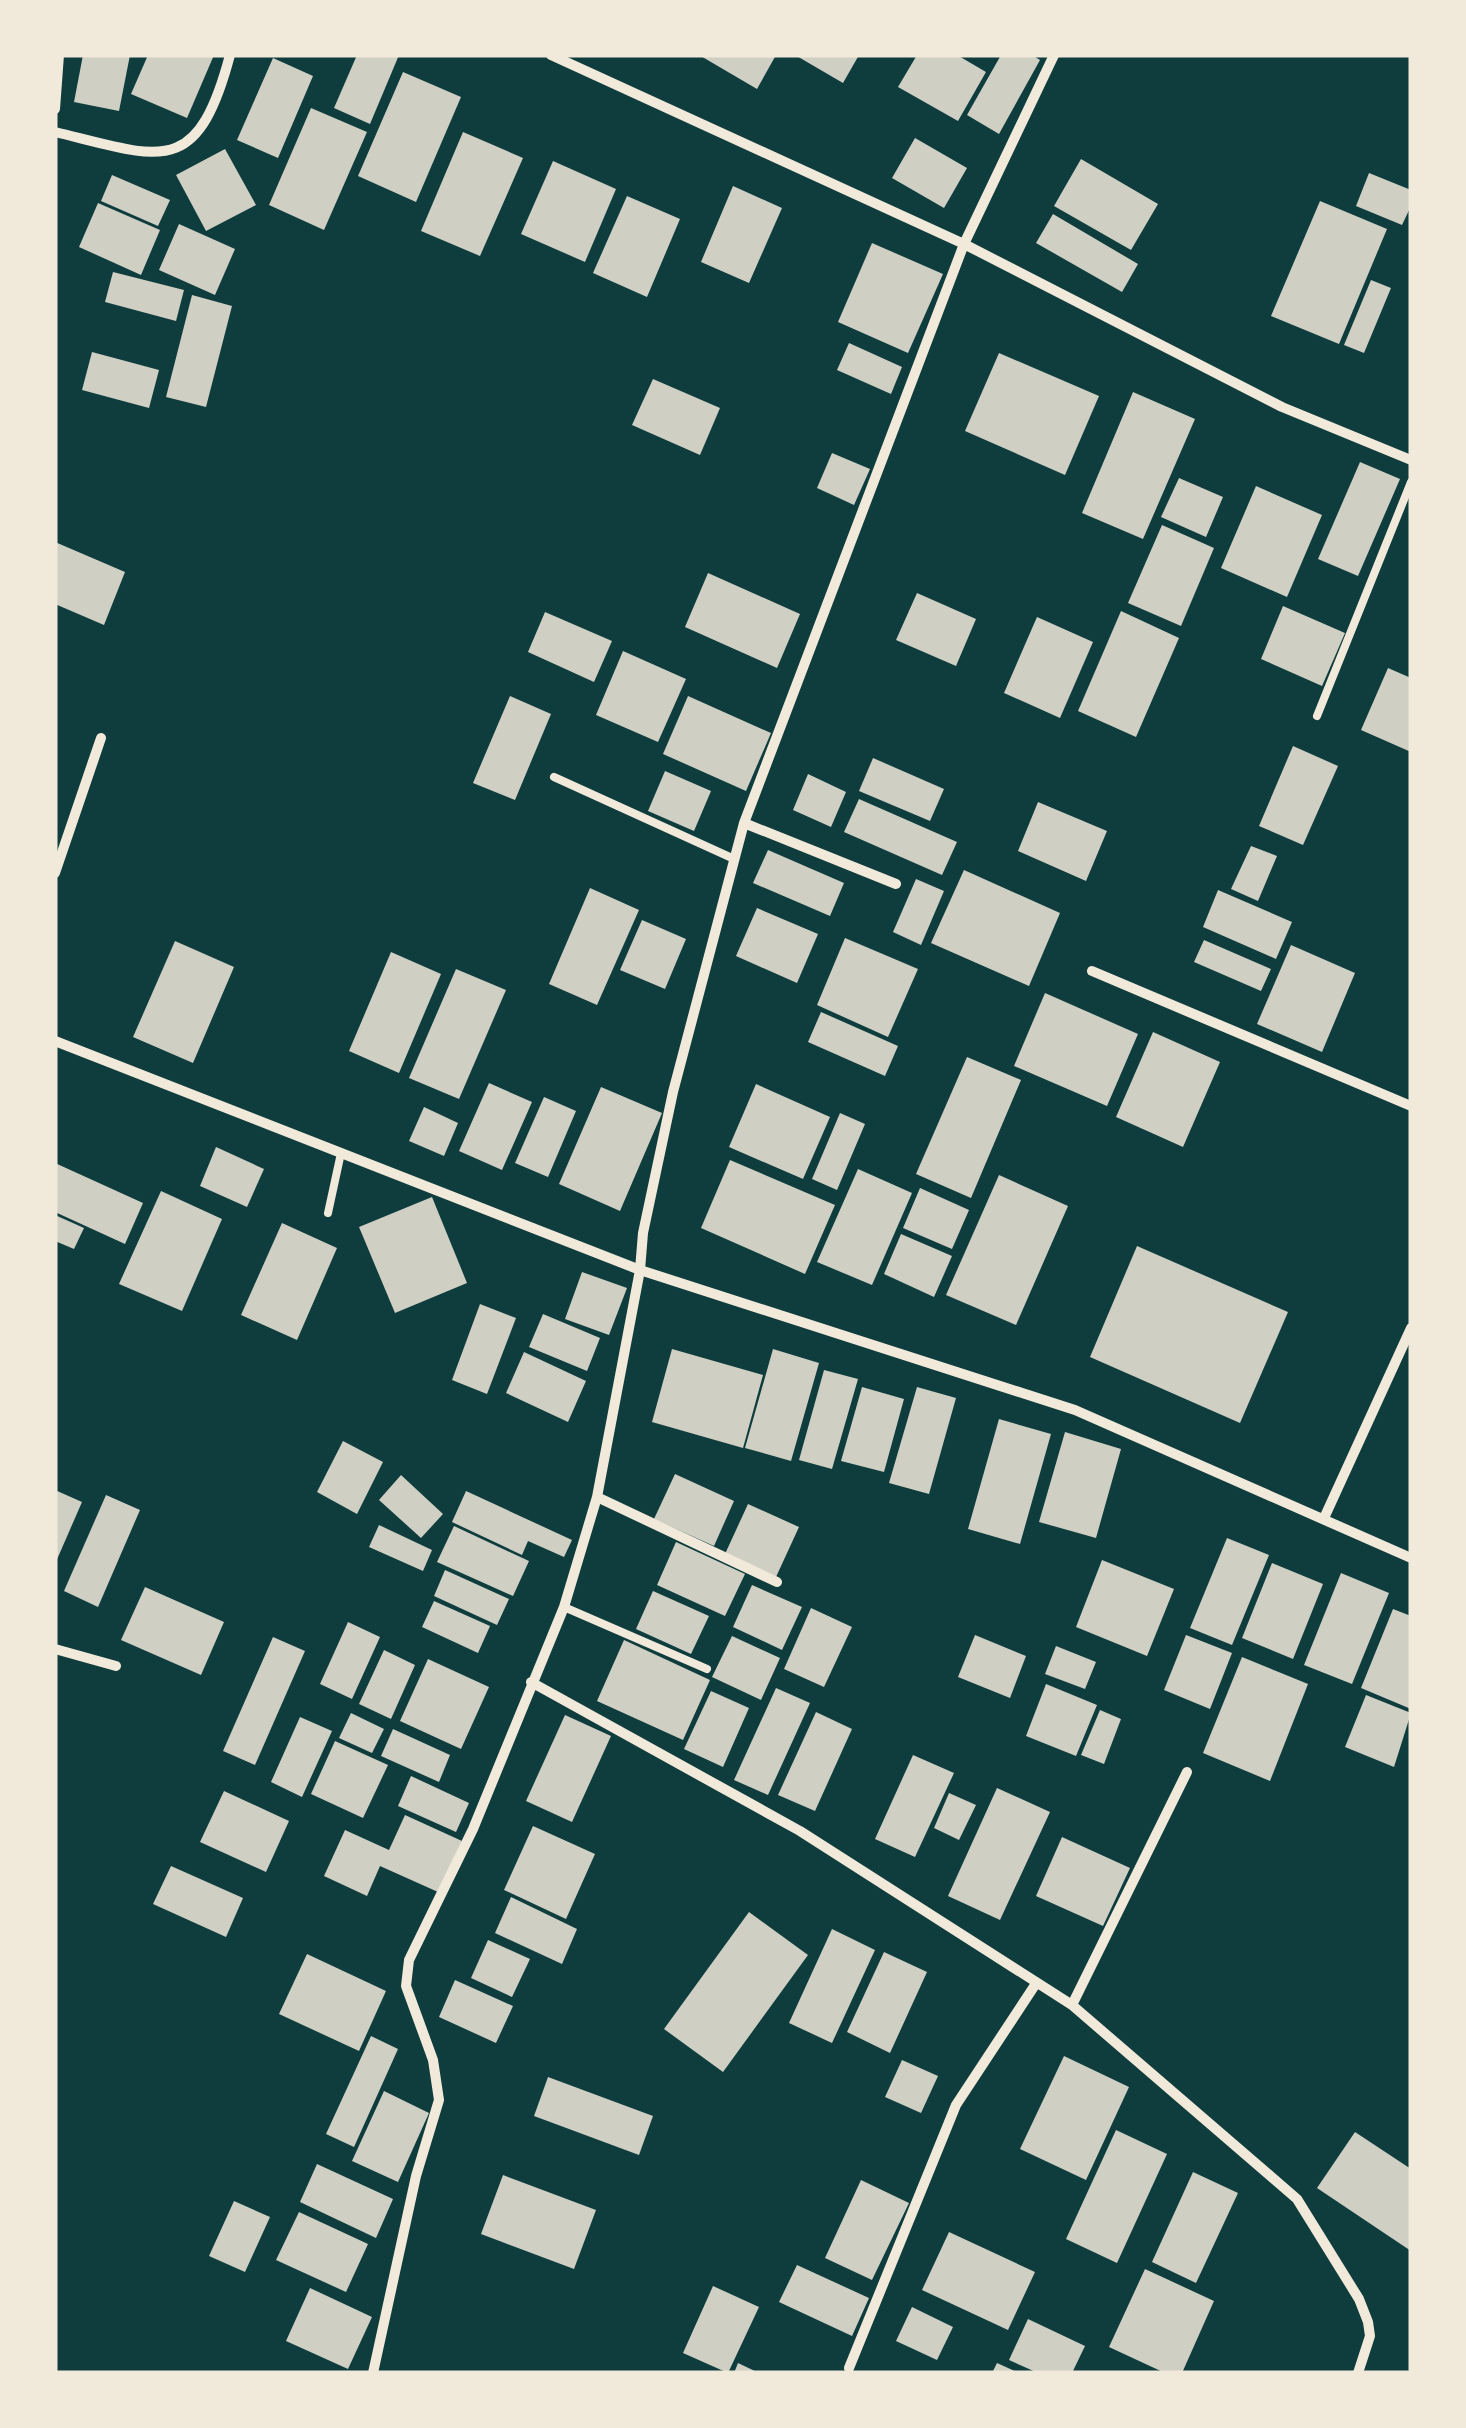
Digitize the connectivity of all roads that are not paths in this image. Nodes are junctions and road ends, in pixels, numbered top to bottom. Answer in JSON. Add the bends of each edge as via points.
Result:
{"nodes":[{"id":1,"x":60,"y":55,"type":"edge"},
{"id":2,"x":230,"y":55,"type":"edge"},
{"id":3,"x":551,"y":55,"type":"edge"},
{"id":4,"x":1054,"y":55,"type":"edge"},
{"id":5,"x":55,"y":109,"type":"edge"},
{"id":6,"x":55,"y":132,"type":"edge"},
{"id":7,"x":964,"y":244,"type":"junction"},
{"id":8,"x":1411,"y":460,"type":"edge"},
{"id":9,"x":1411,"y":482,"type":"edge"},
{"id":10,"x":1317,"y":716,"type":"dead end"},
{"id":11,"x":101,"y":738,"type":"dead end"},
{"id":12,"x":554,"y":777,"type":"dead end"},
{"id":13,"x":744,"y":823,"type":"junction"},
{"id":14,"x":732,"y":858,"type":"junction"},
{"id":15,"x":55,"y":873,"type":"edge"},
{"id":16,"x":896,"y":884,"type":"dead end"},
{"id":17,"x":1092,"y":971,"type":"dead end"},
{"id":18,"x":55,"y":1041,"type":"edge"},
{"id":19,"x":1411,"y":1106,"type":"edge"},
{"id":20,"x":341,"y":1153,"type":"junction"},
{"id":21,"x":328,"y":1212,"type":"dead end"},
{"id":22,"x":640,"y":1270,"type":"junction"},
{"id":23,"x":1411,"y":1328,"type":"edge"},
{"id":24,"x":597,"y":1498,"type":"junction"},
{"id":25,"x":1326,"y":1516,"type":"junction"},
{"id":26,"x":1411,"y":1558,"type":"edge"},
{"id":27,"x":777,"y":1582,"type":"dead end"},
{"id":28,"x":564,"y":1607,"type":"junction"},
{"id":29,"x":55,"y":1649,"type":"edge"},
{"id":30,"x":116,"y":1666,"type":"dead end"},
{"id":31,"x":706,"y":1669,"type":"dead end"},
{"id":32,"x":531,"y":1682,"type":"junction"},
{"id":33,"x":1186,"y":1772,"type":"dead end"},
{"id":34,"x":1035,"y":1985,"type":"junction"},
{"id":35,"x":1072,"y":2005,"type":"junction"},
{"id":36,"x":848,"y":2368,"type":"dead end"},
{"id":37,"x":372,"y":2373,"type":"edge"},
{"id":38,"x":1358,"y":2373,"type":"edge"}],
"edges":[{"from":1,"to":5,"type":"street"},
{"from":2,"to":6,"type":"street","via":[[208,122],[180,147],[138,152]]},
{"from":3,"to":7,"type":"street"},
{"from":4,"to":7,"type":"street"},
{"from":7,"to":8,"type":"street","via":[[1282,407]]},
{"from":7,"to":13,"type":"street"},
{"from":9,"to":10,"type":"lane"},
{"from":11,"to":15,"type":"street"},
{"from":12,"to":14,"type":"lane"},
{"from":13,"to":14,"type":"street"},
{"from":13,"to":16,"type":"street"},
{"from":14,"to":22,"type":"street","via":[[673,1092]]},
{"from":17,"to":19,"type":"street"},
{"from":18,"to":20,"type":"street"},
{"from":20,"to":21,"type":"lane"},
{"from":20,"to":22,"type":"street"},
{"from":22,"to":24,"type":"street"},
{"from":22,"to":25,"type":"street","via":[[1075,1410]]},
{"from":23,"to":25,"type":"street"},
{"from":24,"to":27,"type":"street"},
{"from":24,"to":28,"type":"street"},
{"from":25,"to":26,"type":"street"},
{"from":28,"to":31,"type":"lane"},
{"from":28,"to":32,"type":"street"},
{"from":29,"to":30,"type":"street"},
{"from":32,"to":34,"type":"street","via":[[800,1831]]},
{"from":32,"to":37,"type":"street","via":[[473,1829],[409,1960],[406,1986],[433,2060],[439,2100]]},
{"from":33,"to":35,"type":"street"},
{"from":34,"to":35,"type":"street"},
{"from":34,"to":36,"type":"street","via":[[956,2105]]},
{"from":35,"to":38,"type":"street","via":[[1297,2200],[1364,2310],[1370,2336]]}]}
